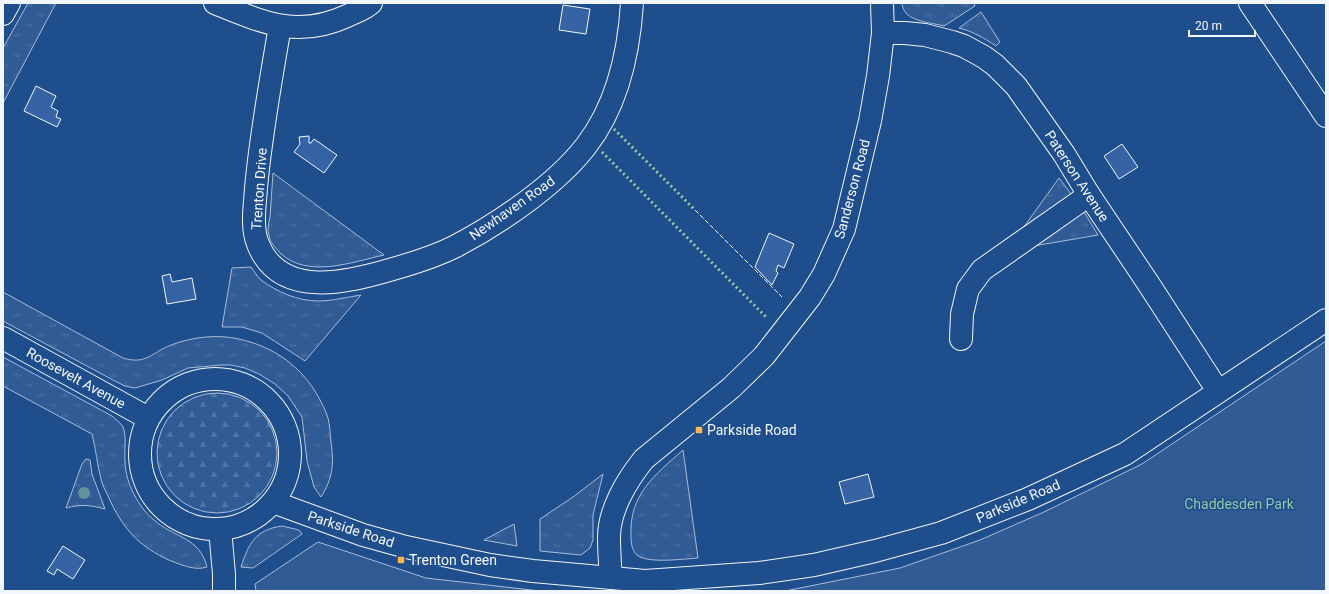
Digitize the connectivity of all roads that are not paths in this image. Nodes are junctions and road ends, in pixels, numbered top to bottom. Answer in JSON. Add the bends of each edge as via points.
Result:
{"nodes":[{"id":1,"x":9,"y":3,"type":"edge"},
{"id":2,"x":215,"y":3,"type":"edge"},
{"id":3,"x":372,"y":3,"type":"edge"},
{"id":4,"x":632,"y":3,"type":"edge"},
{"id":5,"x":882,"y":3,"type":"edge"},
{"id":6,"x":1250,"y":3,"type":"edge"},
{"id":7,"x":3,"y":14,"type":"edge"},
{"id":8,"x":280,"y":26,"type":"junction"},
{"id":9,"x":883,"y":33,"type":"junction"},
{"id":10,"x":1326,"y":116,"type":"edge"},
{"id":11,"x":1089,"y":195,"type":"junction"},
{"id":12,"x":443,"y":252,"type":"joint"},
{"id":13,"x":1326,"y":320,"type":"edge"},
{"id":14,"x":3,"y":338,"type":"edge"},
{"id":15,"x":961,"y":339,"type":"dead end"},
{"id":16,"x":1218,"y":391,"type":"junction"},
{"id":17,"x":148,"y":418,"type":"junction"},
{"id":18,"x":273,"y":502,"type":"junction"},
{"id":19,"x":220,"y":529,"type":"junction"},
{"id":20,"x":611,"y":578,"type":"junction"},
{"id":21,"x":224,"y":591,"type":"edge"}],
"edges":[{"from":1,"to":7,"type":"street"},
{"from":2,"to":8,"type":"street"},
{"from":3,"to":8,"type":"street","via":[[323,24]]},
{"from":4,"to":12,"type":"street","name":"Newhaven Road","via":[[627,47],[617,84],[605,116],[586,147],[533,196],[501,219]]},
{"from":5,"to":9,"type":"street","name":"Sanderson Road"},
{"from":6,"to":10,"type":"street"},
{"from":8,"to":12,"type":"street","name":"Trenton Drive","via":[[256,192],[255,233],[265,258],[273,267],[288,276],[305,281],[326,282],[382,273],[426,260]]},
{"from":9,"to":11,"type":"street","name":"Paterson Avenue","via":[[925,35],[952,42],[995,65],[1016,86],[1064,154]]},
{"from":9,"to":20,"type":"street","name":"Sanderson Road","via":[[870,121],[846,221],[824,274],[810,297],[764,356],[725,393],[644,459],[634,471],[613,512],[609,536]]},
{"from":11,"to":15,"type":"street","via":[[982,270],[968,289],[962,314]]},
{"from":11,"to":16,"type":"street","name":"Paterson Avenue"},
{"from":13,"to":16,"type":"street","name":"Parkside Road"},
{"from":14,"to":17,"type":"street","name":"Roosevelt Avenue"},
{"from":16,"to":20,"type":"street","name":"Parkside Road","via":[[1125,454],[1028,498],[941,532],[875,551],[759,573],[645,581]]},
{"from":17,"to":18,"type":"street","via":[[173,391],[200,380],[233,381],[248,386],[264,396],[277,411],[290,446],[290,463],[285,482]]},
{"from":17,"to":19,"type":"street","via":[[139,449],[140,466],[145,483],[154,499],[180,521],[206,529]]},
{"from":18,"to":19,"type":"street","via":[[253,519],[237,526]]},
{"from":18,"to":20,"type":"street","name":"Parkside Road","via":[[363,535],[406,546],[497,566]]},
{"from":19,"to":21,"type":"street"}]}
